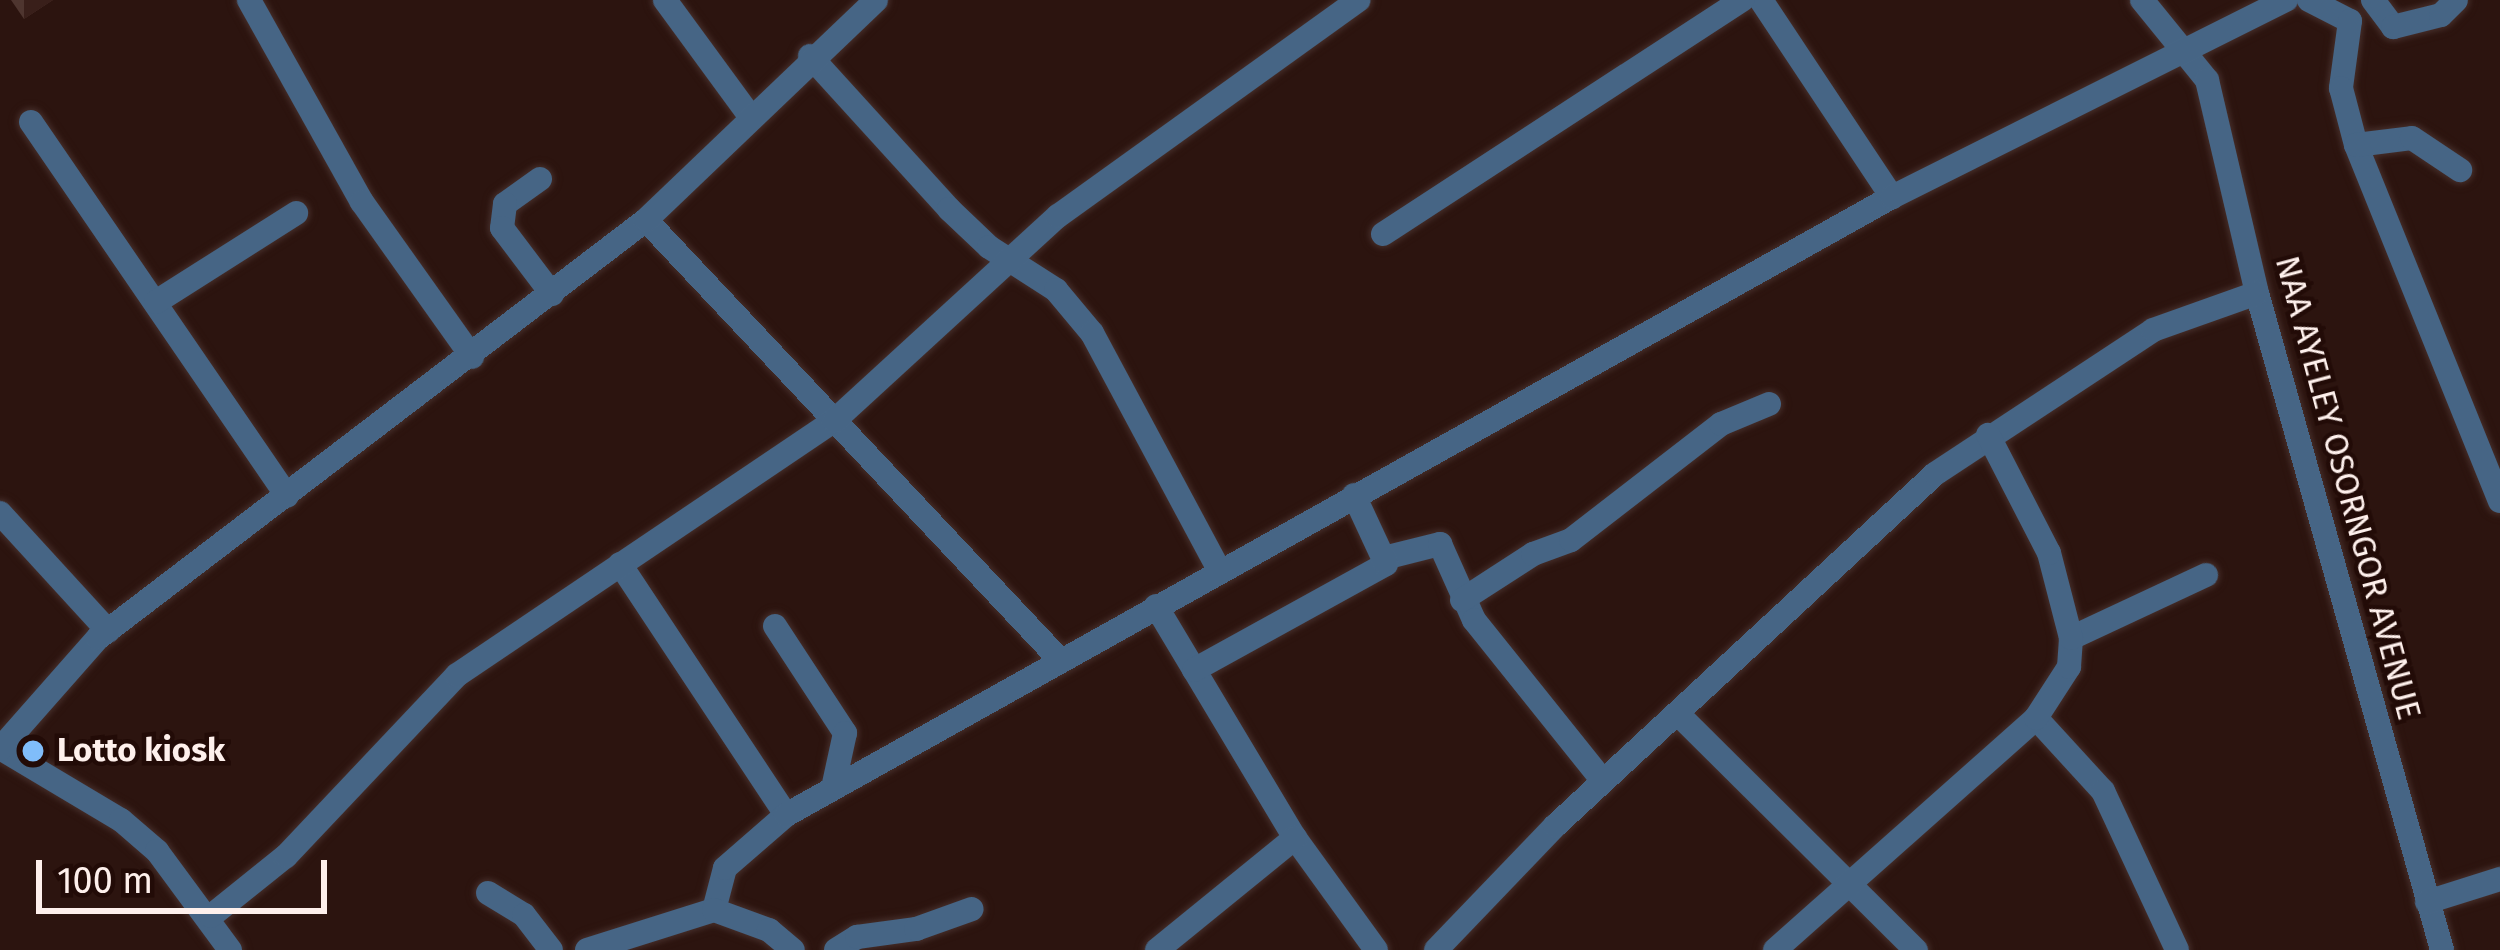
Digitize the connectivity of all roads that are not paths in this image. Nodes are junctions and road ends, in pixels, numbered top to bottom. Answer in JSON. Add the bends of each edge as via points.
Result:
{"nodes":[{"id":1,"x":248,"y":0,"type":"edge"},
{"id":2,"x":665,"y":0,"type":"edge"},
{"id":3,"x":876,"y":0,"type":"edge"},
{"id":4,"x":1359,"y":0,"type":"edge"},
{"id":5,"x":1742,"y":0,"type":"edge"},
{"id":6,"x":1761,"y":0,"type":"edge"},
{"id":7,"x":2142,"y":0,"type":"edge"},
{"id":8,"x":2286,"y":0,"type":"edge"},
{"id":9,"x":2309,"y":0,"type":"edge"},
{"id":10,"x":2373,"y":0,"type":"edge"},
{"id":11,"x":2456,"y":0,"type":"edge"},
{"id":12,"x":2186,"y":47,"type":"junction"},
{"id":13,"x":810,"y":56,"type":"junction"},
{"id":14,"x":750,"y":116,"type":"junction"},
{"id":15,"x":32,"y":122,"type":"dead end"},
{"id":16,"x":2356,"y":146,"type":"junction"},
{"id":17,"x":2460,"y":170,"type":"dead end"},
{"id":18,"x":540,"y":179,"type":"dead end"},
{"id":19,"x":1892,"y":197,"type":"junction"},
{"id":20,"x":296,"y":213,"type":"dead end"},
{"id":21,"x":646,"y":220,"type":"junction"},
{"id":22,"x":1383,"y":234,"type":"dead end"},
{"id":23,"x":1014,"y":259,"type":"junction"},
{"id":24,"x":2257,"y":293,"type":"junction"},
{"id":25,"x":552,"y":294,"type":"junction"},
{"id":26,"x":156,"y":302,"type":"junction"},
{"id":27,"x":472,"y":357,"type":"junction"},
{"id":28,"x":1768,"y":404,"type":"dead end"},
{"id":29,"x":834,"y":421,"type":"junction"},
{"id":30,"x":1988,"y":435,"type":"junction"},
{"id":31,"x":1354,"y":495,"type":"junction"},
{"id":32,"x":287,"y":496,"type":"junction"},
{"id":33,"x":2500,"y":501,"type":"edge"},
{"id":34,"x":0,"y":513,"type":"edge"},
{"id":35,"x":1388,"y":557,"type":"junction"},
{"id":36,"x":620,"y":563,"type":"junction"},
{"id":37,"x":1219,"y":570,"type":"junction"},
{"id":38,"x":2206,"y":575,"type":"dead end"},
{"id":39,"x":1462,"y":600,"type":"junction"},
{"id":40,"x":1156,"y":606,"type":"junction"},
{"id":41,"x":775,"y":626,"type":"dead end"},
{"id":42,"x":108,"y":632,"type":"junction"},
{"id":43,"x":2071,"y":638,"type":"junction"},
{"id":44,"x":1060,"y":660,"type":"junction"},
{"id":45,"x":1194,"y":670,"type":"junction"},
{"id":46,"x":1679,"y":715,"type":"junction"},
{"id":47,"x":2036,"y":718,"type":"junction"},
{"id":48,"x":0,"y":748,"type":"edge"},
{"id":49,"x":1603,"y":781,"type":"junction"},
{"id":50,"x":833,"y":788,"type":"junction"},
{"id":51,"x":786,"y":814,"type":"junction"},
{"id":52,"x":1295,"y":838,"type":"junction"},
{"id":53,"x":2500,"y":879,"type":"edge"},
{"id":54,"x":1847,"y":884,"type":"junction"},
{"id":55,"x":488,"y":893,"type":"dead end"},
{"id":56,"x":2427,"y":902,"type":"junction"},
{"id":57,"x":972,"y":909,"type":"dead end"},
{"id":58,"x":714,"y":910,"type":"junction"},
{"id":59,"x":211,"y":916,"type":"junction"},
{"id":60,"x":844,"y":948,"type":"edge"},
{"id":61,"x":230,"y":950,"type":"edge"},
{"id":62,"x":551,"y":950,"type":"edge"},
{"id":63,"x":587,"y":950,"type":"edge"},
{"id":64,"x":793,"y":950,"type":"edge"},
{"id":65,"x":1157,"y":950,"type":"edge"},
{"id":66,"x":1376,"y":950,"type":"edge"},
{"id":67,"x":1436,"y":950,"type":"edge"},
{"id":68,"x":1775,"y":950,"type":"edge"},
{"id":69,"x":1916,"y":950,"type":"edge"},
{"id":70,"x":2177,"y":950,"type":"edge"},
{"id":71,"x":2443,"y":950,"type":"edge"}],
"edges":[{"from":1,"to":27,"type":"street","via":[[362,202]]},
{"from":2,"to":14,"type":"street"},
{"from":3,"to":13,"type":"street"},
{"from":4,"to":23,"type":"street","via":[[1123,163]]},
{"from":5,"to":22,"type":"street"},
{"from":6,"to":19,"type":"street"},
{"from":7,"to":12,"type":"street","name":"NAA AYELEY OSORNGOR AVENUE"},
{"from":8,"to":12,"type":"street"},
{"from":9,"to":16,"type":"street","via":[[2350,20],[2341,88]]},
{"from":10,"to":11,"type":"street","via":[[2393,27],[2441,15]]},
{"from":12,"to":19,"type":"street"},
{"from":12,"to":24,"type":"street","name":"NAA AYELEY OSORNGOR AVENUE","via":[[2207,80]]},
{"from":13,"to":14,"type":"street"},
{"from":13,"to":23,"type":"street","via":[[949,209],[988,247]]},
{"from":14,"to":21,"type":"street"},
{"from":15,"to":26,"type":"street"},
{"from":16,"to":17,"type":"street","via":[[2412,138]]},
{"from":16,"to":33,"type":"street"},
{"from":18,"to":25,"type":"street","via":[[506,204],[502,228]]},
{"from":19,"to":31,"type":"street"},
{"from":20,"to":26,"type":"street"},
{"from":21,"to":25,"type":"street"},
{"from":21,"to":29,"type":"street"},
{"from":23,"to":29,"type":"street"},
{"from":23,"to":37,"type":"street","via":[[1056,290],[1092,333]]},
{"from":24,"to":30,"type":"street","via":[[2153,330]]},
{"from":24,"to":56,"type":"street","name":"NAA AYELEY OSORNGOR AVENUE"},
{"from":25,"to":27,"type":"street"},
{"from":26,"to":32,"type":"street"},
{"from":27,"to":32,"type":"street"},
{"from":28,"to":39,"type":"street","via":[[1720,424],[1571,540],[1533,554]]},
{"from":29,"to":36,"type":"street"},
{"from":29,"to":44,"type":"street"},
{"from":30,"to":43,"type":"street","via":[[2049,553]]},
{"from":30,"to":46,"type":"street","via":[[1859,541]]},
{"from":31,"to":35,"type":"street"},
{"from":31,"to":37,"type":"street"},
{"from":32,"to":42,"type":"street"},
{"from":34,"to":42,"type":"street"},
{"from":35,"to":39,"type":"street","via":[[1440,544]]},
{"from":35,"to":45,"type":"street","via":[[1380,570]]},
{"from":36,"to":51,"type":"street"},
{"from":36,"to":59,"type":"street","via":[[457,675],[286,856]]},
{"from":37,"to":40,"type":"street"},
{"from":38,"to":43,"type":"street"},
{"from":39,"to":49,"type":"street"},
{"from":40,"to":44,"type":"street"},
{"from":40,"to":45,"type":"street"},
{"from":41,"to":50,"type":"street","via":[[845,733]]},
{"from":42,"to":48,"type":"street","via":[[69,664]]},
{"from":43,"to":47,"type":"street","via":[[2069,667]]},
{"from":44,"to":50,"type":"street"},
{"from":45,"to":52,"type":"street"},
{"from":46,"to":49,"type":"street"},
{"from":46,"to":54,"type":"street"},
{"from":47,"to":54,"type":"street"},
{"from":47,"to":70,"type":"street","via":[[2103,791]]},
{"from":48,"to":59,"type":"street","via":[[122,820]]},
{"from":49,"to":67,"type":"street"},
{"from":50,"to":51,"type":"street"},
{"from":51,"to":58,"type":"street","via":[[725,868]]},
{"from":52,"to":65,"type":"street"},
{"from":52,"to":66,"type":"street"},
{"from":53,"to":56,"type":"street"},
{"from":54,"to":68,"type":"street"},
{"from":54,"to":69,"type":"street"},
{"from":55,"to":62,"type":"street","via":[[524,915]]},
{"from":56,"to":71,"type":"street","name":"NAA AYELEY OSORNGOR AVENUE"},
{"from":57,"to":60,"type":"street"},
{"from":58,"to":63,"type":"street"},
{"from":58,"to":64,"type":"street","via":[[769,930]]},
{"from":59,"to":61,"type":"street"}]}
